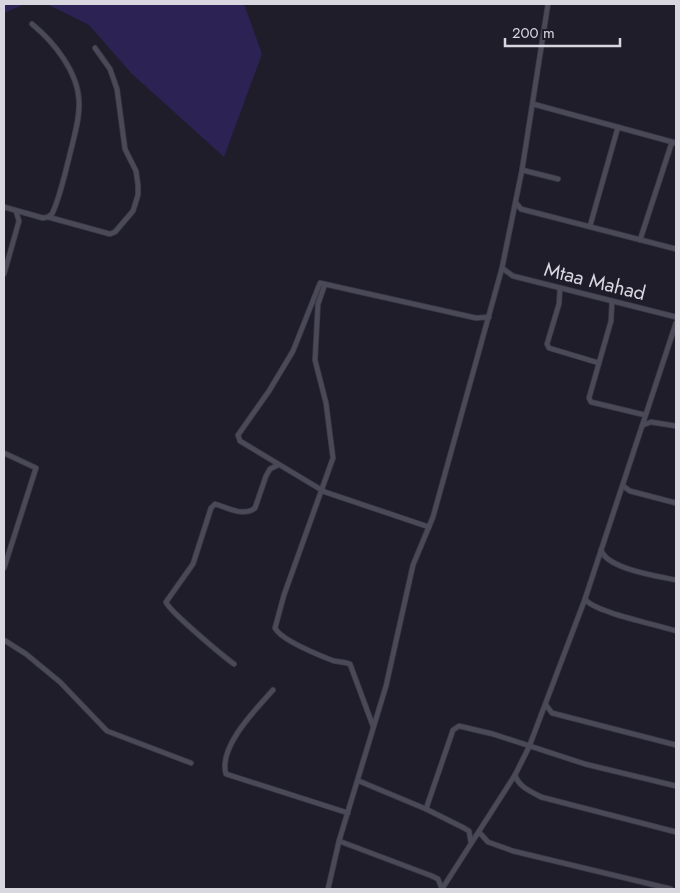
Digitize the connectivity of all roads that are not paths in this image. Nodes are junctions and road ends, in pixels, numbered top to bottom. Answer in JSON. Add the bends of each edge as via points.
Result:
{"nodes":[{"id":1,"x":548,"y":4,"type":"edge"},
{"id":2,"x":32,"y":24,"type":"dead end"},
{"id":3,"x":95,"y":48,"type":"dead end"},
{"id":4,"x":533,"y":104,"type":"junction"},
{"id":5,"x":618,"y":127,"type":"junction"},
{"id":6,"x":674,"y":142,"type":"edge"},
{"id":7,"x":522,"y":170,"type":"junction"},
{"id":8,"x":558,"y":179,"type":"dead end"},
{"id":9,"x":516,"y":203,"type":"junction"},
{"id":10,"x":4,"y":208,"type":"edge"},
{"id":11,"x":521,"y":209,"type":"junction"},
{"id":12,"x":16,"y":211,"type":"junction"},
{"id":13,"x":513,"y":214,"type":"junction"},
{"id":14,"x":48,"y":217,"type":"junction"},
{"id":15,"x":590,"y":226,"type":"junction"},
{"id":16,"x":640,"y":240,"type":"junction"},
{"id":17,"x":676,"y":249,"type":"edge"},
{"id":18,"x":502,"y":268,"type":"junction"},
{"id":19,"x":4,"y":274,"type":"edge"},
{"id":20,"x":507,"y":274,"type":"junction"},
{"id":21,"x":499,"y":278,"type":"junction"},
{"id":22,"x":325,"y":284,"type":"junction"},
{"id":23,"x":560,"y":288,"type":"junction"},
{"id":24,"x":612,"y":302,"type":"junction"},
{"id":25,"x":488,"y":317,"type":"junction"},
{"id":26,"x":676,"y":317,"type":"edge"},
{"id":27,"x":676,"y":322,"type":"edge"},
{"id":28,"x":599,"y":363,"type":"junction"},
{"id":29,"x":645,"y":415,"type":"junction"},
{"id":30,"x":651,"y":422,"type":"junction"},
{"id":31,"x":643,"y":425,"type":"junction"},
{"id":32,"x":676,"y":426,"type":"edge"},
{"id":33,"x":4,"y":453,"type":"edge"},
{"id":34,"x":269,"y":459,"type":"junction"},
{"id":35,"x":278,"y":465,"type":"junction"},
{"id":36,"x":270,"y":470,"type":"junction"},
{"id":37,"x":323,"y":484,"type":"junction"},
{"id":38,"x":315,"y":486,"type":"junction"},
{"id":39,"x":623,"y":486,"type":"junction"},
{"id":40,"x":320,"y":489,"type":"junction"},
{"id":41,"x":628,"y":490,"type":"junction"},
{"id":42,"x":620,"y":493,"type":"junction"},
{"id":43,"x":676,"y":503,"type":"edge"},
{"id":44,"x":429,"y":527,"type":"junction"},
{"id":45,"x":600,"y":550,"type":"junction"},
{"id":46,"x":604,"y":556,"type":"junction"},
{"id":47,"x":598,"y":557,"type":"junction"},
{"id":48,"x":4,"y":568,"type":"edge"},
{"id":49,"x":676,"y":580,"type":"edge"},
{"id":50,"x":585,"y":599,"type":"junction"},
{"id":51,"x":676,"y":631,"type":"edge"},
{"id":52,"x":4,"y":640,"type":"edge"},
{"id":53,"x":234,"y":664,"type":"dead end"},
{"id":54,"x":273,"y":690,"type":"dead end"},
{"id":55,"x":546,"y":705,"type":"junction"},
{"id":56,"x":552,"y":713,"type":"junction"},
{"id":57,"x":541,"y":716,"type":"junction"},
{"id":58,"x":373,"y":726,"type":"junction"},
{"id":59,"x":676,"y":745,"type":"edge"},
{"id":60,"x":529,"y":747,"type":"junction"},
{"id":61,"x":191,"y":763,"type":"dead end"},
{"id":62,"x":514,"y":775,"type":"junction"},
{"id":63,"x":358,"y":781,"type":"junction"},
{"id":64,"x":366,"y":784,"type":"junction"},
{"id":65,"x":676,"y":786,"type":"edge"},
{"id":66,"x":357,"y":787,"type":"junction"},
{"id":67,"x":426,"y":809,"type":"junction"},
{"id":68,"x":348,"y":813,"type":"junction"},
{"id":69,"x":469,"y":831,"type":"junction"},
{"id":70,"x":479,"y":831,"type":"junction"},
{"id":71,"x":676,"y":832,"type":"edge"},
{"id":72,"x":339,"y":841,"type":"junction"},
{"id":73,"x":471,"y":845,"type":"junction"},
{"id":74,"x":450,"y":877,"type":"junction"},
{"id":75,"x":438,"y":879,"type":"junction"},
{"id":76,"x":328,"y":889,"type":"edge"},
{"id":77,"x":442,"y":889,"type":"edge"},
{"id":78,"x":671,"y":889,"type":"edge"}],
"edges":[{"from":1,"to":4,"type":"street"},
{"from":2,"to":14,"type":"street","via":[[66,62],[80,103],[56,206]]},
{"from":3,"to":14,"type":"street","via":[[110,69],[120,98],[125,149],[136,171],[137,202],[125,222],[110,234]]},
{"from":4,"to":5,"type":"street"},
{"from":4,"to":7,"type":"street"},
{"from":5,"to":6,"type":"street"},
{"from":5,"to":15,"type":"street"},
{"from":6,"to":16,"type":"street"},
{"from":7,"to":8,"type":"street"},
{"from":7,"to":9,"type":"street"},
{"from":9,"to":11,"type":"street"},
{"from":9,"to":13,"type":"street"},
{"from":10,"to":12,"type":"street"},
{"from":11,"to":13,"type":"street"},
{"from":11,"to":15,"type":"street"},
{"from":12,"to":14,"type":"street"},
{"from":12,"to":19,"type":"street","via":[[19,221]]},
{"from":13,"to":18,"type":"street"},
{"from":15,"to":16,"type":"street"},
{"from":16,"to":17,"type":"street"},
{"from":18,"to":20,"type":"street"},
{"from":18,"to":21,"type":"street"},
{"from":20,"to":21,"type":"street"},
{"from":20,"to":23,"type":"street","name":"Mtaa Mahad"},
{"from":21,"to":25,"type":"street"},
{"from":22,"to":25,"type":"street","via":[[468,317]]},
{"from":22,"to":34,"type":"street","via":[[320,283],[317,288],[289,358],[239,432],[240,441]]},
{"from":22,"to":37,"type":"street","via":[[318,304],[315,360],[326,403],[333,453]]},
{"from":23,"to":24,"type":"street","name":"Mtaa Mahad"},
{"from":23,"to":28,"type":"street","via":[[549,348]]},
{"from":24,"to":26,"type":"street","name":"Mtaa Mahad"},
{"from":24,"to":28,"type":"street","via":[[611,321]]},
{"from":25,"to":44,"type":"street"},
{"from":27,"to":29,"type":"street"},
{"from":28,"to":29,"type":"street","via":[[589,398],[591,402]]},
{"from":29,"to":30,"type":"street"},
{"from":29,"to":31,"type":"street"},
{"from":30,"to":31,"type":"street"},
{"from":30,"to":32,"type":"street"},
{"from":31,"to":39,"type":"street"},
{"from":33,"to":48,"type":"street","via":[[36,468]]},
{"from":34,"to":35,"type":"street"},
{"from":34,"to":36,"type":"street"},
{"from":35,"to":36,"type":"street"},
{"from":35,"to":38,"type":"street"},
{"from":36,"to":53,"type":"street","via":[[252,511],[243,512],[215,504],[211,508],[193,564],[166,602],[196,633]]},
{"from":37,"to":38,"type":"street"},
{"from":37,"to":40,"type":"street"},
{"from":38,"to":40,"type":"street"},
{"from":39,"to":41,"type":"street"},
{"from":39,"to":42,"type":"street"},
{"from":40,"to":44,"type":"street"},
{"from":40,"to":58,"type":"street","via":[[275,628],[280,635],[297,644],[350,664]]},
{"from":41,"to":42,"type":"street"},
{"from":41,"to":43,"type":"street"},
{"from":42,"to":45,"type":"street"},
{"from":44,"to":58,"type":"street","via":[[413,565]]},
{"from":45,"to":46,"type":"street"},
{"from":45,"to":47,"type":"street"},
{"from":46,"to":47,"type":"street"},
{"from":46,"to":49,"type":"street","via":[[630,570]]},
{"from":47,"to":50,"type":"street"},
{"from":50,"to":51,"type":"street","via":[[590,605],[604,610]]},
{"from":50,"to":55,"type":"street"},
{"from":52,"to":61,"type":"street","via":[[60,682],[107,731]]},
{"from":54,"to":68,"type":"street","via":[[236,736],[226,760],[226,774]]},
{"from":55,"to":56,"type":"street"},
{"from":55,"to":57,"type":"street"},
{"from":56,"to":57,"type":"street"},
{"from":56,"to":59,"type":"street"},
{"from":57,"to":60,"type":"street"},
{"from":58,"to":63,"type":"street"},
{"from":60,"to":62,"type":"street"},
{"from":60,"to":65,"type":"street"},
{"from":60,"to":67,"type":"street","via":[[461,726],[455,728]]},
{"from":62,"to":70,"type":"street"},
{"from":62,"to":71,"type":"street","via":[[525,789],[541,797]]},
{"from":63,"to":64,"type":"street"},
{"from":63,"to":66,"type":"street"},
{"from":64,"to":66,"type":"street"},
{"from":64,"to":67,"type":"street"},
{"from":66,"to":68,"type":"street"},
{"from":67,"to":69,"type":"street"},
{"from":68,"to":72,"type":"street"},
{"from":69,"to":70,"type":"street"},
{"from":69,"to":73,"type":"street"},
{"from":70,"to":73,"type":"street"},
{"from":70,"to":78,"type":"street","via":[[488,842],[513,851]]},
{"from":72,"to":75,"type":"street"},
{"from":72,"to":76,"type":"street"},
{"from":73,"to":74,"type":"street"},
{"from":74,"to":75,"type":"street"},
{"from":74,"to":77,"type":"street"},
{"from":75,"to":77,"type":"street"}]}
